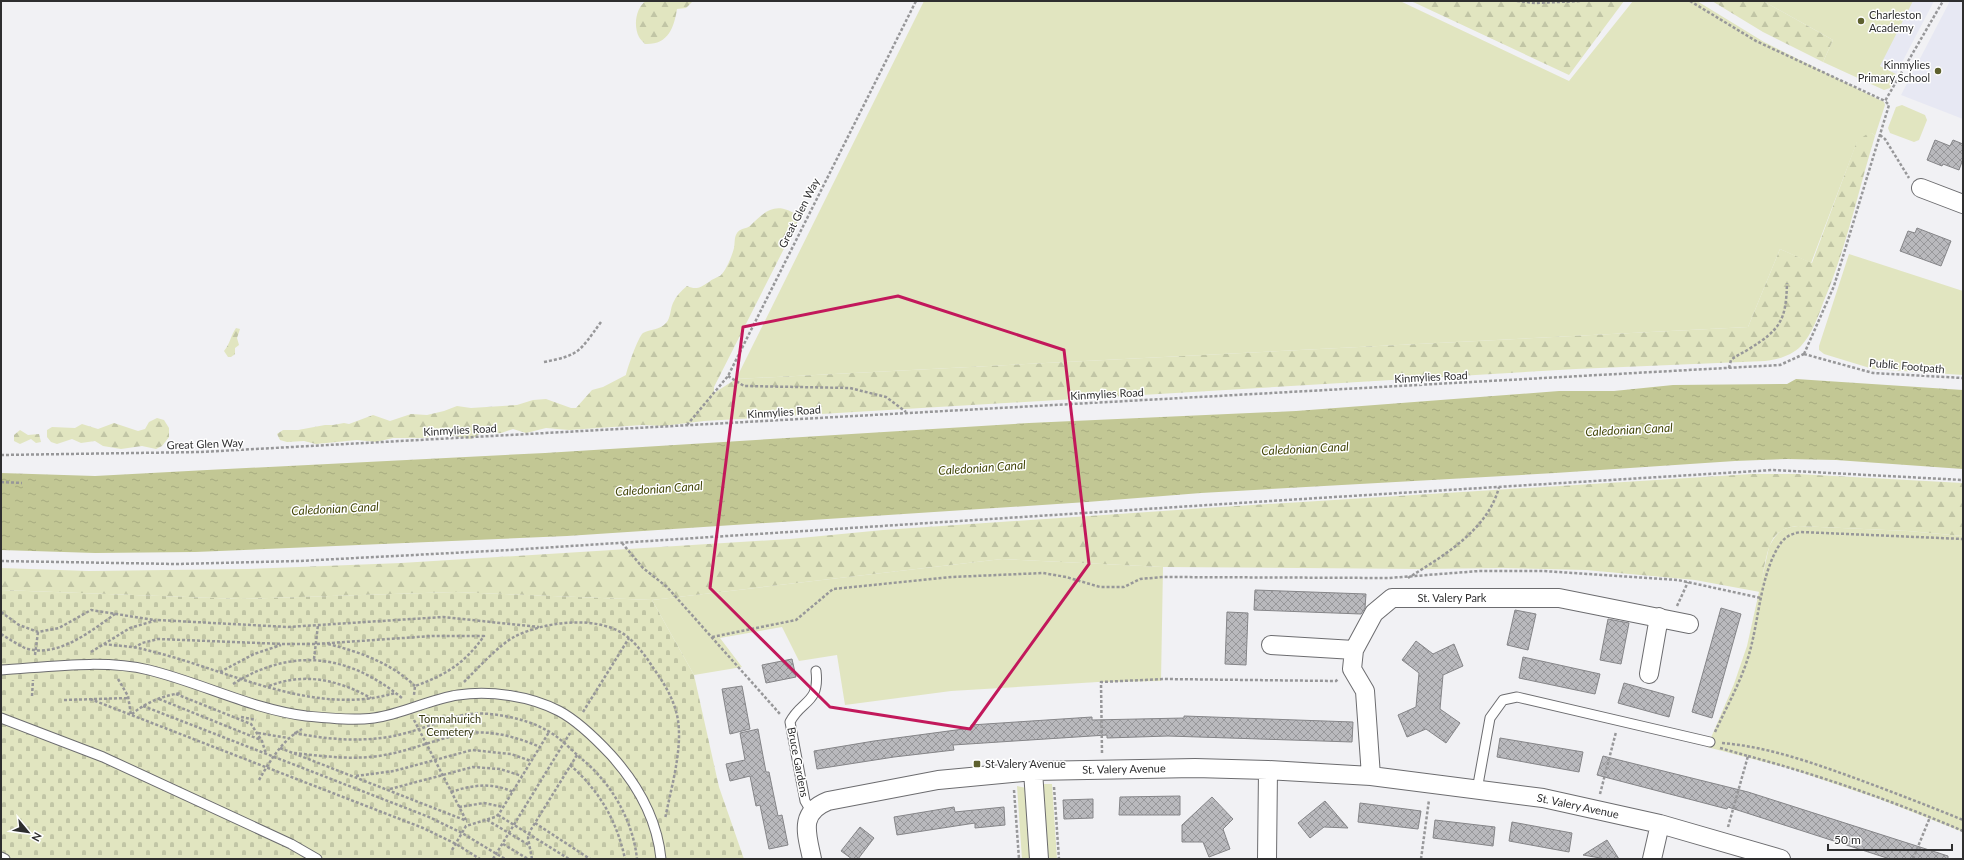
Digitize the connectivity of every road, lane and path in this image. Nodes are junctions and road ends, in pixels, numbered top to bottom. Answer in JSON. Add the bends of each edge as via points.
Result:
{"nodes":[{"id":1,"x":916,"y":1,"type":"edge"},
{"id":2,"x":1517,"y":1,"type":"edge"},
{"id":3,"x":1582,"y":1,"type":"edge"},
{"id":4,"x":1690,"y":1,"type":"edge"},
{"id":5,"x":1943,"y":1,"type":"edge"},
{"id":6,"x":1885,"y":102,"type":"junction"},
{"id":7,"x":1880,"y":134,"type":"junction"},
{"id":8,"x":1921,"y":188,"type":"joint"},
{"id":9,"x":1963,"y":204,"type":"edge"},
{"id":10,"x":1787,"y":283,"type":"dead end"},
{"id":11,"x":600,"y":322,"type":"dead end"},
{"id":12,"x":1804,"y":354,"type":"junction"},
{"id":13,"x":544,"y":362,"type":"dead end"},
{"id":14,"x":1729,"y":368,"type":"junction"},
{"id":15,"x":728,"y":376,"type":"junction"},
{"id":16,"x":1963,"y":378,"type":"edge"},
{"id":17,"x":906,"y":412,"type":"junction"},
{"id":18,"x":686,"y":426,"type":"junction"},
{"id":19,"x":408,"y":441,"type":"joint"},
{"id":20,"x":1,"y":456,"type":"edge"},
{"id":21,"x":1963,"y":480,"type":"edge"},
{"id":22,"x":1,"y":482,"type":"edge"},
{"id":23,"x":22,"y":483,"type":"dead end"},
{"id":24,"x":1499,"y":487,"type":"junction"},
{"id":25,"x":1963,"y":539,"type":"edge"},
{"id":26,"x":622,"y":543,"type":"junction"},
{"id":27,"x":1,"y":561,"type":"edge"},
{"id":28,"x":1408,"y":578,"type":"junction"},
{"id":29,"x":1688,"y":582,"type":"junction"},
{"id":30,"x":1761,"y":598,"type":"junction"},
{"id":31,"x":1,"y":612,"type":"edge"},
{"id":32,"x":116,"y":614,"type":"junction"},
{"id":33,"x":1665,"y":618,"type":"junction"},
{"id":34,"x":157,"y":620,"type":"junction"},
{"id":35,"x":1689,"y":624,"type":"dead end"},
{"id":36,"x":318,"y":625,"type":"junction"},
{"id":37,"x":539,"y":628,"type":"junction"},
{"id":38,"x":1,"y":634,"type":"edge"},
{"id":39,"x":712,"y":637,"type":"junction"},
{"id":40,"x":629,"y":638,"type":"junction"},
{"id":41,"x":325,"y":643,"type":"junction"},
{"id":42,"x":103,"y":644,"type":"junction"},
{"id":43,"x":284,"y":644,"type":"junction"},
{"id":44,"x":316,"y":644,"type":"junction"},
{"id":45,"x":1271,"y":645,"type":"dead end"},
{"id":46,"x":134,"y":648,"type":"junction"},
{"id":47,"x":1354,"y":650,"type":"junction"},
{"id":48,"x":314,"y":659,"type":"junction"},
{"id":49,"x":103,"y":665,"type":"junction"},
{"id":50,"x":65,"y":667,"type":"junction"},
{"id":51,"x":1352,"y":669,"type":"junction"},
{"id":52,"x":1,"y":670,"type":"edge"},
{"id":53,"x":816,"y":671,"type":"dead end"},
{"id":54,"x":220,"y":673,"type":"junction"},
{"id":55,"x":1649,"y":674,"type":"dead end"},
{"id":56,"x":241,"y":679,"type":"junction"},
{"id":57,"x":190,"y":684,"type":"junction"},
{"id":58,"x":415,"y":686,"type":"junction"},
{"id":59,"x":268,"y":687,"type":"junction"},
{"id":60,"x":219,"y":693,"type":"junction"},
{"id":61,"x":395,"y":693,"type":"junction"},
{"id":62,"x":176,"y":694,"type":"junction"},
{"id":63,"x":448,"y":697,"type":"junction"},
{"id":64,"x":129,"y":698,"type":"junction"},
{"id":65,"x":158,"y":698,"type":"junction"},
{"id":66,"x":371,"y":698,"type":"junction"},
{"id":67,"x":90,"y":699,"type":"junction"},
{"id":68,"x":64,"y":700,"type":"dead end"},
{"id":69,"x":143,"y":706,"type":"junction"},
{"id":70,"x":410,"y":708,"type":"junction"},
{"id":71,"x":132,"y":715,"type":"junction"},
{"id":72,"x":323,"y":717,"type":"junction"},
{"id":73,"x":1,"y":718,"type":"edge"},
{"id":74,"x":790,"y":722,"type":"junction"},
{"id":75,"x":1619,"y":722,"type":"junction"},
{"id":76,"x":576,"y":723,"type":"junction"},
{"id":77,"x":418,"y":729,"type":"junction"},
{"id":78,"x":549,"y":732,"type":"junction"},
{"id":79,"x":258,"y":733,"type":"junction"},
{"id":80,"x":294,"y":733,"type":"junction"},
{"id":81,"x":288,"y":738,"type":"junction"},
{"id":82,"x":262,"y":741,"type":"junction"},
{"id":83,"x":1710,"y":742,"type":"junction"},
{"id":84,"x":564,"y":743,"type":"junction"},
{"id":85,"x":427,"y":745,"type":"junction"},
{"id":86,"x":540,"y":747,"type":"junction"},
{"id":87,"x":280,"y":748,"type":"junction"},
{"id":88,"x":294,"y":753,"type":"junction"},
{"id":89,"x":266,"y":754,"type":"junction"},
{"id":90,"x":577,"y":755,"type":"junction"},
{"id":91,"x":1748,"y":756,"type":"junction"},
{"id":92,"x":273,"y":757,"type":"junction"},
{"id":93,"x":435,"y":761,"type":"junction"},
{"id":94,"x":531,"y":761,"type":"junction"},
{"id":95,"x":570,"y":765,"type":"junction"},
{"id":96,"x":266,"y":768,"type":"junction"},
{"id":97,"x":1103,"y":769,"type":"junction"},
{"id":98,"x":1053,"y":770,"type":"junction"},
{"id":99,"x":1268,"y":770,"type":"junction"},
{"id":100,"x":1033,"y":771,"type":"junction"},
{"id":101,"x":1013,"y":773,"type":"junction"},
{"id":102,"x":355,"y":776,"type":"junction"},
{"id":103,"x":442,"y":776,"type":"junction"},
{"id":104,"x":522,"y":776,"type":"junction"},
{"id":105,"x":1371,"y":776,"type":"junction"},
{"id":106,"x":259,"y":780,"type":"dead end"},
{"id":107,"x":1431,"y":784,"type":"junction"},
{"id":108,"x":390,"y":789,"type":"junction"},
{"id":109,"x":1477,"y":790,"type":"junction"},
{"id":110,"x":451,"y":792,"type":"junction"},
{"id":111,"x":513,"y":792,"type":"junction"},
{"id":112,"x":503,"y":807,"type":"junction"},
{"id":113,"x":459,"y":808,"type":"junction"},
{"id":114,"x":1597,"y":810,"type":"junction"},
{"id":115,"x":811,"y":811,"type":"junction"},
{"id":116,"x":498,"y":815,"type":"junction"},
{"id":117,"x":1930,"y":817,"type":"junction"},
{"id":118,"x":486,"y":820,"type":"junction"},
{"id":119,"x":1963,"y":820,"type":"edge"},
{"id":120,"x":467,"y":821,"type":"junction"},
{"id":121,"x":665,"y":821,"type":"dead end"},
{"id":122,"x":535,"y":823,"type":"junction"},
{"id":123,"x":515,"y":824,"type":"junction"},
{"id":124,"x":1660,"y":824,"type":"junction"},
{"id":125,"x":469,"y":825,"type":"junction"},
{"id":126,"x":1963,"y":831,"type":"edge"},
{"id":127,"x":462,"y":833,"type":"junction"},
{"id":128,"x":509,"y":833,"type":"junction"},
{"id":129,"x":529,"y":833,"type":"junction"},
{"id":130,"x":1724,"y":842,"type":"junction"},
{"id":131,"x":456,"y":844,"type":"junction"},
{"id":132,"x":503,"y":844,"type":"junction"},
{"id":133,"x":530,"y":845,"type":"junction"},
{"id":134,"x":452,"y":850,"type":"dead end"},
{"id":135,"x":496,"y":854,"type":"junction"},
{"id":136,"x":1,"y":857,"type":"edge"},
{"id":137,"x":6,"y":859,"type":"edge"},
{"id":138,"x":317,"y":859,"type":"edge"},
{"id":139,"x":480,"y":859,"type":"edge"},
{"id":140,"x":493,"y":859,"type":"edge"},
{"id":141,"x":505,"y":859,"type":"edge"},
{"id":142,"x":528,"y":859,"type":"edge"},
{"id":143,"x":532,"y":859,"type":"edge"},
{"id":144,"x":569,"y":859,"type":"edge"},
{"id":145,"x":590,"y":859,"type":"edge"},
{"id":146,"x":625,"y":859,"type":"edge"},
{"id":147,"x":637,"y":859,"type":"edge"},
{"id":148,"x":661,"y":859,"type":"edge"},
{"id":149,"x":812,"y":859,"type":"edge"},
{"id":150,"x":1019,"y":859,"type":"edge"},
{"id":151,"x":1039,"y":859,"type":"edge"},
{"id":152,"x":1059,"y":859,"type":"edge"},
{"id":153,"x":1267,"y":859,"type":"edge"},
{"id":154,"x":1420,"y":859,"type":"edge"},
{"id":155,"x":1652,"y":859,"type":"edge"},
{"id":156,"x":1781,"y":859,"type":"edge"},
{"id":157,"x":1913,"y":859,"type":"edge"}],
"edges":[{"from":1,"to":15,"type":"path","name":"Great Glen Way"},
{"from":2,"to":3,"type":"path"},
{"from":4,"to":6,"type":"path","via":[[1756,41]]},
{"from":5,"to":6,"type":"path"},
{"from":6,"to":7,"type":"path","via":[[1889,105]]},
{"from":7,"to":8,"type":"path","via":[[1885,138],[1911,183]]},
{"from":7,"to":12,"type":"path","via":[[1834,286]]},
{"from":8,"to":9,"type":"street"},
{"from":10,"to":14,"type":"path","via":[[1783,317],[1778,326],[1761,341],[1731,360]]},
{"from":11,"to":13,"type":"path","via":[[578,352]]},
{"from":12,"to":14,"type":"path","name":"Kinmylies Road","via":[[1780,365]]},
{"from":12,"to":16,"type":"path","name":"Public Footpath","via":[[1873,373]]},
{"from":14,"to":17,"type":"path","name":"Kinmylies Road"},
{"from":15,"to":17,"type":"path","via":[[744,386],[850,388],[886,398]]},
{"from":15,"to":18,"type":"path","name":"Great Glen Way"},
{"from":17,"to":18,"type":"path","name":"Kinmylies Road"},
{"from":18,"to":19,"type":"path","name":"Kinmylies Road"},
{"from":19,"to":20,"type":"path","name":"Great Glen Way","via":[[201,452]]},
{"from":21,"to":24,"type":"path","via":[[1773,470]]},
{"from":22,"to":23,"type":"path"},
{"from":24,"to":26,"type":"path"},
{"from":24,"to":28,"type":"path","via":[[1496,498],[1478,525],[1447,553]]},
{"from":25,"to":30,"type":"path","via":[[1801,532],[1789,534],[1777,549]]},
{"from":26,"to":27,"type":"path","via":[[299,561],[176,564]]},
{"from":26,"to":39,"type":"path","via":[[643,568],[667,587]]},
{"from":28,"to":29,"type":"path","via":[[1479,571],[1543,571]]},
{"from":28,"to":39,"type":"path","via":[[1164,578],[1140,579],[1124,587],[1100,587],[1043,573],[952,577],[833,589],[796,620]]},
{"from":29,"to":30,"type":"path"},
{"from":29,"to":33,"type":"path"},
{"from":30,"to":83,"type":"path","via":[[1751,648],[1742,674]]},
{"from":31,"to":32,"type":"path","via":[[38,632],[59,628],[91,610]]},
{"from":32,"to":34,"type":"path"},
{"from":32,"to":38,"type":"path","via":[[58,648],[25,648]]},
{"from":33,"to":35,"type":"street","name":"St. Valery Park"},
{"from":33,"to":47,"type":"street","name":"St. Valery Park","via":[[1559,598],[1392,598],[1374,613]]},
{"from":33,"to":55,"type":"street"},
{"from":34,"to":36,"type":"path","via":[[265,627]]},
{"from":34,"to":42,"type":"path","via":[[130,628]]},
{"from":36,"to":37,"type":"path","via":[[443,617]]},
{"from":36,"to":44,"type":"path"},
{"from":37,"to":40,"type":"path","via":[[590,623],[609,626]]},
{"from":37,"to":63,"type":"path","via":[[512,638]]},
{"from":39,"to":74,"type":"path"},
{"from":40,"to":76,"type":"path"},
{"from":40,"to":121,"type":"path","via":[[658,674],[671,696],[677,715],[678,747]]},
{"from":41,"to":44,"type":"path"},
{"from":41,"to":58,"type":"path","via":[[367,655],[394,670]]},
{"from":41,"to":58,"type":"path","via":[[432,636],[484,636],[455,668]]},
{"from":42,"to":46,"type":"path"},
{"from":42,"to":50,"type":"path"},
{"from":43,"to":44,"type":"path"},
{"from":43,"to":46,"type":"path","via":[[158,639]]},
{"from":43,"to":54,"type":"path","via":[[254,654]]},
{"from":44,"to":48,"type":"path"},
{"from":45,"to":47,"type":"street"},
{"from":46,"to":54,"type":"path"},
{"from":47,"to":51,"type":"street"},
{"from":48,"to":56,"type":"path","via":[[278,664]]},
{"from":48,"to":61,"type":"path","via":[[348,668],[382,683]]},
{"from":49,"to":50,"type":"lane"},
{"from":49,"to":57,"type":"lane","via":[[150,670]]},
{"from":49,"to":64,"type":"path","via":[[122,682]]},
{"from":50,"to":52,"type":"lane"},
{"from":51,"to":97,"type":"path","via":[[1336,681],[1164,679],[1101,682]]},
{"from":51,"to":105,"type":"street","via":[[1365,692]]},
{"from":53,"to":74,"type":"lane","name":"Bruce Gardens","via":[[814,695],[794,714]]},
{"from":54,"to":56,"type":"path"},
{"from":56,"to":59,"type":"path"},
{"from":56,"to":60,"type":"path"},
{"from":57,"to":60,"type":"lane"},
{"from":57,"to":62,"type":"path","via":[[186,692]]},
{"from":58,"to":70,"type":"path"},
{"from":59,"to":66,"type":"path","via":[[322,697]]},
{"from":59,"to":66,"type":"path","via":[[288,680],[307,678],[339,684]]},
{"from":60,"to":72,"type":"lane","via":[[275,710]]},
{"from":61,"to":66,"type":"path"},
{"from":61,"to":70,"type":"path"},
{"from":62,"to":65,"type":"path"},
{"from":62,"to":79,"type":"path","via":[[251,724]]},
{"from":63,"to":70,"type":"lane"},
{"from":63,"to":76,"type":"lane","via":[[477,693],[503,695],[531,701],[558,711]]},
{"from":64,"to":67,"type":"path"},
{"from":64,"to":71,"type":"path"},
{"from":65,"to":69,"type":"path"},
{"from":65,"to":82,"type":"path"},
{"from":67,"to":68,"type":"path"},
{"from":67,"to":71,"type":"path"},
{"from":69,"to":71,"type":"path"},
{"from":69,"to":89,"type":"path"},
{"from":70,"to":72,"type":"lane","via":[[374,718]]},
{"from":70,"to":77,"type":"path"},
{"from":71,"to":96,"type":"path"},
{"from":72,"to":80,"type":"path"},
{"from":73,"to":138,"type":"lane","via":[[103,757]]},
{"from":74,"to":115,"type":"lane","name":"Bruce Gardens","via":[[805,801]]},
{"from":75,"to":83,"type":"lane"},
{"from":75,"to":109,"type":"lane","via":[[1516,697],[1503,700],[1490,718]]},
{"from":75,"to":114,"type":"path"},
{"from":76,"to":84,"type":"path"},
{"from":76,"to":148,"type":"lane","via":[[605,749],[627,773],[638,790],[650,812],[659,838]]},
{"from":77,"to":78,"type":"path","via":[[465,715],[486,714],[529,722]]},
{"from":77,"to":80,"type":"path","via":[[375,739],[339,739]]},
{"from":77,"to":85,"type":"path"},
{"from":78,"to":84,"type":"path"},
{"from":78,"to":86,"type":"path"},
{"from":79,"to":81,"type":"path"},
{"from":79,"to":82,"type":"path"},
{"from":80,"to":81,"type":"path"},
{"from":81,"to":87,"type":"path"},
{"from":82,"to":89,"type":"path"},
{"from":83,"to":91,"type":"path","via":[[1710,745]]},
{"from":83,"to":119,"type":"path","via":[[1788,756],[1833,770]]},
{"from":84,"to":90,"type":"path"},
{"from":84,"to":123,"type":"path"},
{"from":85,"to":86,"type":"path","via":[[465,733],[484,733],[520,739]]},
{"from":85,"to":88,"type":"path","via":[[363,758]]},
{"from":85,"to":93,"type":"path"},
{"from":86,"to":94,"type":"path"},
{"from":87,"to":88,"type":"path"},
{"from":87,"to":92,"type":"path"},
{"from":88,"to":102,"type":"path"},
{"from":89,"to":92,"type":"path"},
{"from":90,"to":95,"type":"path"},
{"from":90,"to":147,"type":"path","via":[[602,778],[617,800],[628,823]]},
{"from":91,"to":117,"type":"path","via":[[1822,778]]},
{"from":91,"to":130,"type":"path"},
{"from":92,"to":96,"type":"path"},
{"from":92,"to":127,"type":"path","via":[[429,817]]},
{"from":93,"to":94,"type":"path","via":[[472,750],[511,754]]},
{"from":93,"to":102,"type":"path","via":[[388,772]]},
{"from":93,"to":103,"type":"path"},
{"from":94,"to":104,"type":"path"},
{"from":95,"to":122,"type":"path"},
{"from":95,"to":146,"type":"path","via":[[597,793],[609,812],[617,829]]},
{"from":96,"to":106,"type":"path"},
{"from":96,"to":131,"type":"path","via":[[423,828]]},
{"from":97,"to":98,"type":"street","name":"St. Valery Avenue"},
{"from":97,"to":99,"type":"street","name":"St. Valery Avenue"},
{"from":98,"to":100,"type":"street","name":"St. Valery Avenue"},
{"from":98,"to":152,"type":"path"},
{"from":99,"to":105,"type":"street","name":"St. Valery Avenue"},
{"from":99,"to":153,"type":"street"},
{"from":100,"to":101,"type":"street","name":"St. Valery Avenue"},
{"from":100,"to":151,"type":"street"},
{"from":101,"to":115,"type":"street","name":"St. Valery Avenue","via":[[938,780],[828,801]]},
{"from":101,"to":150,"type":"path"},
{"from":102,"to":108,"type":"path"},
{"from":103,"to":104,"type":"path","via":[[473,767],[486,767]]},
{"from":103,"to":108,"type":"path"},
{"from":103,"to":110,"type":"path"},
{"from":104,"to":111,"type":"path"},
{"from":105,"to":107,"type":"street","name":"St. Valery Avenue"},
{"from":107,"to":109,"type":"street","name":"St. Valery Avenue"},
{"from":107,"to":154,"type":"path"},
{"from":108,"to":120,"type":"path"},
{"from":109,"to":114,"type":"street","name":"St. Valery Avenue","via":[[1543,798]]},
{"from":110,"to":111,"type":"path","via":[[484,785]]},
{"from":110,"to":113,"type":"path"},
{"from":111,"to":112,"type":"path"},
{"from":112,"to":113,"type":"path","via":[[484,803]]},
{"from":112,"to":116,"type":"path"},
{"from":113,"to":120,"type":"path"},
{"from":114,"to":124,"type":"street","name":"St. Valery Avenue"},
{"from":115,"to":149,"type":"street","name":"Bruce Gardens","via":[[806,821]]},
{"from":116,"to":118,"type":"path"},
{"from":116,"to":123,"type":"path"},
{"from":117,"to":126,"type":"path"},
{"from":117,"to":157,"type":"path"},
{"from":118,"to":125,"type":"path"},
{"from":118,"to":128,"type":"path"},
{"from":120,"to":125,"type":"path"},
{"from":122,"to":129,"type":"path"},
{"from":122,"to":145,"type":"path"},
{"from":123,"to":128,"type":"path"},
{"from":123,"to":129,"type":"path"},
{"from":124,"to":130,"type":"street","name":"St. Valery Avenue"},
{"from":124,"to":155,"type":"street"},
{"from":125,"to":127,"type":"path"},
{"from":127,"to":131,"type":"path"},
{"from":127,"to":135,"type":"path"},
{"from":128,"to":132,"type":"path"},
{"from":128,"to":133,"type":"path"},
{"from":129,"to":133,"type":"path"},
{"from":129,"to":144,"type":"path"},
{"from":130,"to":156,"type":"street","name":"St. Valery Avenue"},
{"from":131,"to":134,"type":"path"},
{"from":131,"to":139,"type":"path"},
{"from":132,"to":135,"type":"path"},
{"from":132,"to":142,"type":"path"},
{"from":133,"to":143,"type":"path"},
{"from":135,"to":140,"type":"path"},
{"from":135,"to":141,"type":"path"},
{"from":136,"to":137,"type":"lane"}]}
